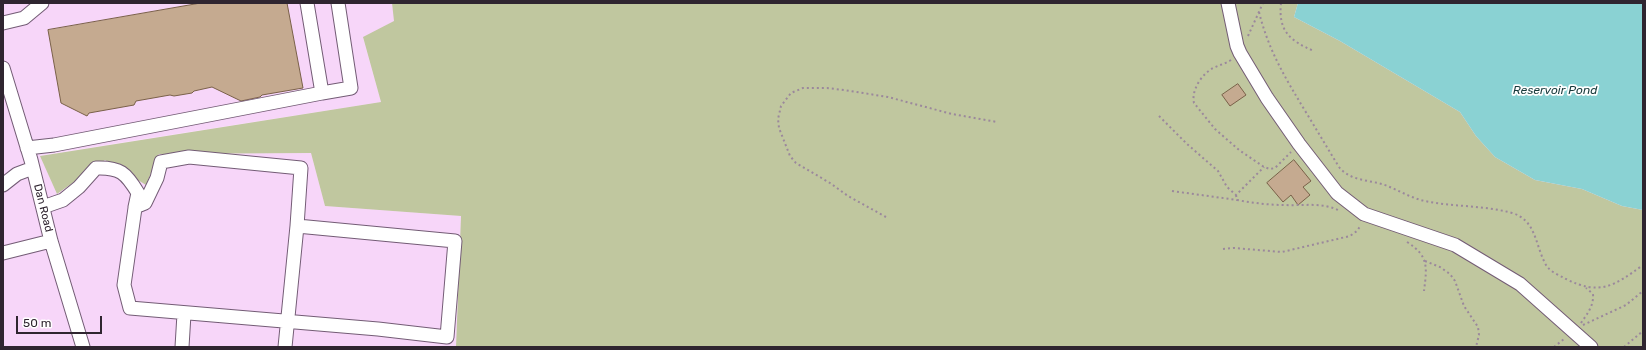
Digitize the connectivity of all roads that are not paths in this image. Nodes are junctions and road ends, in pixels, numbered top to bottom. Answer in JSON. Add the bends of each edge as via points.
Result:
{"nodes":[{"id":1,"x":42,"y":3,"type":"edge"},
{"id":2,"x":307,"y":3,"type":"edge"},
{"id":3,"x":338,"y":3,"type":"edge"},
{"id":4,"x":1228,"y":3,"type":"edge"},
{"id":5,"x":3,"y":23,"type":"edge"},
{"id":6,"x":3,"y":68,"type":"edge"},
{"id":7,"x":322,"y":93,"type":"junction"},
{"id":8,"x":28,"y":148,"type":"junction"},
{"id":9,"x":33,"y":168,"type":"junction"},
{"id":10,"x":3,"y":185,"type":"edge"},
{"id":11,"x":43,"y":207,"type":"junction"},
{"id":12,"x":135,"y":207,"type":"junction"},
{"id":13,"x":298,"y":226,"type":"junction"},
{"id":14,"x":51,"y":241,"type":"junction"},
{"id":15,"x":3,"y":253,"type":"edge"},
{"id":16,"x":184,"y":314,"type":"junction"},
{"id":17,"x":287,"y":322,"type":"junction"},
{"id":18,"x":447,"y":342,"type":"edge"},
{"id":19,"x":83,"y":347,"type":"edge"},
{"id":20,"x":182,"y":347,"type":"edge"},
{"id":21,"x":285,"y":347,"type":"edge"},
{"id":22,"x":1591,"y":347,"type":"edge"}],
"edges":[{"from":1,"to":5,"type":"street","via":[[24,18]]},
{"from":2,"to":7,"type":"street"},
{"from":3,"to":7,"type":"street","via":[[351,88]]},
{"from":4,"to":22,"type":"street","via":[[1238,49],[1267,98],[1337,193],[1364,214],[1455,245],[1520,284]]},
{"from":6,"to":8,"type":"street","name":"Dan Road"},
{"from":7,"to":8,"type":"street"},
{"from":8,"to":9,"type":"street","name":"Dan Road"},
{"from":9,"to":10,"type":"street","via":[[17,174]]},
{"from":9,"to":11,"type":"street","name":"Dan Road"},
{"from":11,"to":12,"type":"street","via":[[63,200],[96,168],[112,167],[129,178],[138,193]]},
{"from":11,"to":14,"type":"street","name":"Dan Road"},
{"from":12,"to":13,"type":"street","via":[[145,204],[161,162],[189,157],[301,168]]},
{"from":12,"to":16,"type":"street","via":[[124,285],[130,308]]},
{"from":13,"to":17,"type":"street"},
{"from":13,"to":18,"type":"street","via":[[455,241]]},
{"from":14,"to":15,"type":"street"},
{"from":14,"to":19,"type":"street","name":"Dan Road"},
{"from":16,"to":17,"type":"street"},
{"from":16,"to":20,"type":"street"},
{"from":17,"to":18,"type":"street","via":[[378,329]]},
{"from":17,"to":21,"type":"street"}]}
